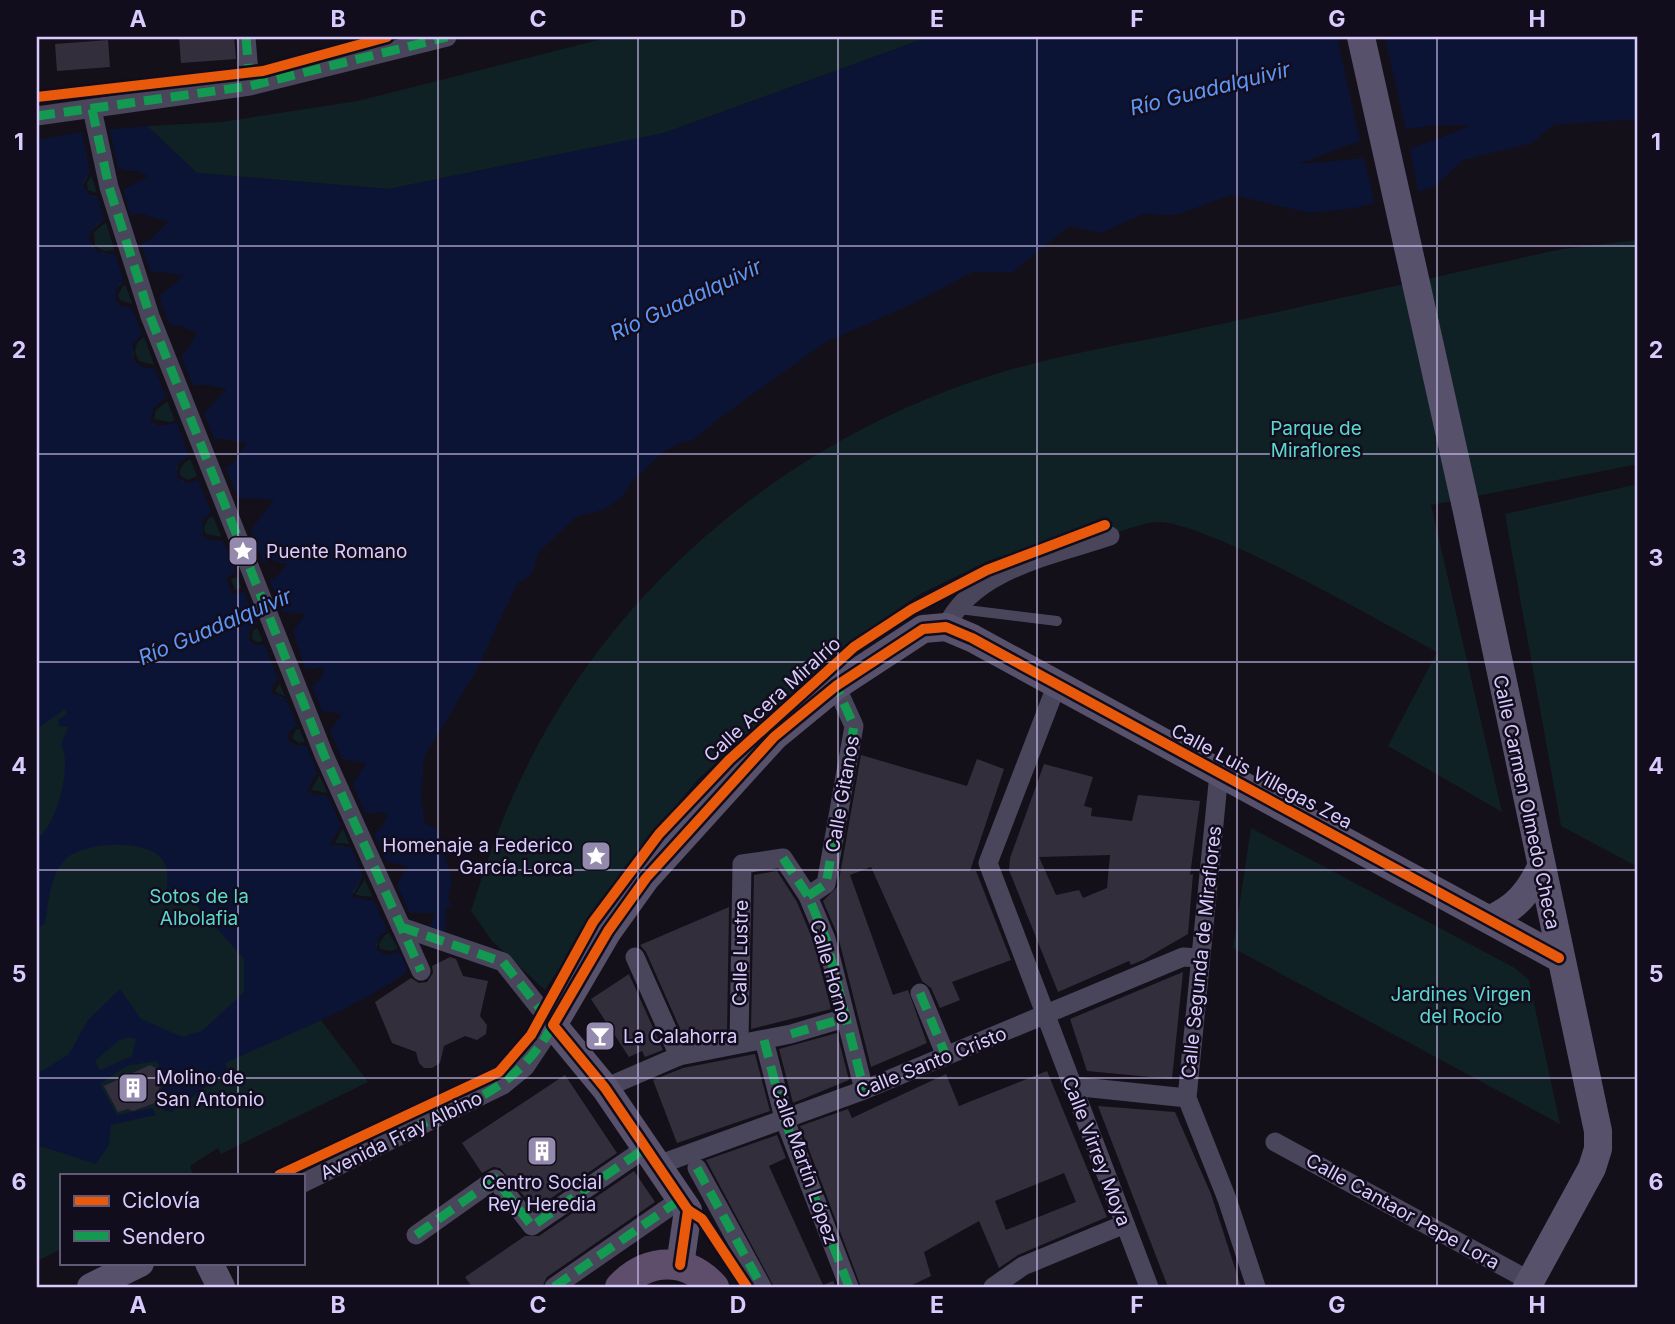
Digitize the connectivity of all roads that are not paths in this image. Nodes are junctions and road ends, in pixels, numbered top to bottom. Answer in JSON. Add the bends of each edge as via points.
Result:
{"nodes":[{"id":1,"x":246,"y":37,"type":"edge"},
{"id":2,"x":447,"y":37,"type":"edge"},
{"id":3,"x":1361,"y":37,"type":"edge"},
{"id":4,"x":249,"y":73,"type":"dead end"},
{"id":5,"x":37,"y":116,"type":"edge"},
{"id":6,"x":93,"y":119,"type":"junction"},
{"id":7,"x":1110,"y":536,"type":"dead end"},
{"id":8,"x":950,"y":618,"type":"junction"},
{"id":9,"x":1057,"y":621,"type":"dead end"},
{"id":10,"x":1057,"y":684,"type":"junction"},
{"id":11,"x":836,"y":686,"type":"junction"},
{"id":12,"x":1219,"y":773,"type":"junction"},
{"id":13,"x":742,"y":864,"type":"joint"},
{"id":14,"x":1541,"y":867,"type":"junction"},
{"id":15,"x":808,"y":896,"type":"junction"},
{"id":16,"x":1490,"y":919,"type":"junction"},
{"id":17,"x":401,"y":927,"type":"junction"},
{"id":18,"x":635,"y":957,"type":"dead end"},
{"id":19,"x":1200,"y":958,"type":"junction"},
{"id":20,"x":1559,"y":958,"type":"junction"},
{"id":21,"x":421,"y":971,"type":"dead end"},
{"id":22,"x":920,"y":993,"type":"dead end"},
{"id":23,"x":1045,"y":1016,"type":"junction"},
{"id":24,"x":845,"y":1018,"type":"junction"},
{"id":25,"x":553,"y":1025,"type":"junction"},
{"id":26,"x":764,"y":1040,"type":"junction"},
{"id":27,"x":739,"y":1043,"type":"junction"},
{"id":28,"x":679,"y":1056,"type":"junction"},
{"id":29,"x":946,"y":1056,"type":"junction"},
{"id":30,"x":1072,"y":1086,"type":"junction"},
{"id":31,"x":605,"y":1088,"type":"junction"},
{"id":32,"x":864,"y":1090,"type":"junction"},
{"id":33,"x":1187,"y":1098,"type":"junction"},
{"id":34,"x":784,"y":1118,"type":"junction"},
{"id":35,"x":1275,"y":1142,"type":"dead end"},
{"id":36,"x":652,"y":1156,"type":"junction"},
{"id":37,"x":697,"y":1168,"type":"dead end"},
{"id":38,"x":304,"y":1182,"type":"edge"},
{"id":39,"x":681,"y":1199,"type":"junction"},
{"id":40,"x":1125,"y":1224,"type":"junction"},
{"id":41,"x":416,"y":1235,"type":"dead end"},
{"id":42,"x":138,"y":1264,"type":"edge"},
{"id":43,"x":210,"y":1264,"type":"edge"},
{"id":44,"x":680,"y":1265,"type":"junction"},
{"id":45,"x":1528,"y":1284,"type":"edge"},
{"id":46,"x":91,"y":1287,"type":"edge"},
{"id":47,"x":221,"y":1287,"type":"edge"},
{"id":48,"x":554,"y":1287,"type":"edge"},
{"id":49,"x":620,"y":1287,"type":"edge"},
{"id":50,"x":714,"y":1287,"type":"edge"},
{"id":51,"x":762,"y":1287,"type":"edge"},
{"id":52,"x":849,"y":1287,"type":"edge"},
{"id":53,"x":993,"y":1287,"type":"edge"},
{"id":54,"x":1149,"y":1287,"type":"edge"},
{"id":55,"x":1256,"y":1287,"type":"edge"}],
"edges":[{"from":1,"to":4,"type":"street"},
{"from":2,"to":6,"type":"street","via":[[261,84]]},
{"from":3,"to":14,"type":"street","name":"Calle Carmen Olmedo Checa"},
{"from":5,"to":6,"type":"street"},
{"from":6,"to":17,"type":"street","via":[[109,187],[150,316],[324,755]]},
{"from":7,"to":8,"type":"street","via":[[1017,568],[971,592]]},
{"from":8,"to":9,"type":"lane"},
{"from":8,"to":10,"type":"street","name":"Calle Luis Villegas Zea"},
{"from":8,"to":11,"type":"street","via":[[923,629]]},
{"from":10,"to":12,"type":"street","name":"Calle Luis Villegas Zea"},
{"from":10,"to":23,"type":"street","name":"Calle Virrey Moya","via":[[988,863]]},
{"from":11,"to":15,"type":"street","name":"Calle Gitanos","via":[[854,726],[826,884]]},
{"from":11,"to":25,"type":"street","via":[[774,737],[646,877]]},
{"from":12,"to":16,"type":"street","name":"Calle Luis Villegas Zea"},
{"from":12,"to":19,"type":"street","name":"Calle Segunda de Miraflores"},
{"from":13,"to":15,"type":"street","name":"Calle Horno","via":[[783,858]]},
{"from":13,"to":27,"type":"street","name":"Calle Lustre"},
{"from":14,"to":16,"type":"street","via":[[1520,901]]},
{"from":14,"to":20,"type":"street","name":"Calle Carmen Olmedo Checa"},
{"from":15,"to":24,"type":"street","name":"Calle Horno","via":[[826,939]]},
{"from":16,"to":20,"type":"street","name":"Calle Luis Villegas Zea"},
{"from":17,"to":21,"type":"street"},
{"from":17,"to":25,"type":"street","via":[[503,962]]},
{"from":18,"to":28,"type":"street"},
{"from":19,"to":23,"type":"street","name":"Calle Santo Cristo","via":[[1183,957]]},
{"from":19,"to":33,"type":"street","name":"Calle Segunda de Miraflores"},
{"from":20,"to":45,"type":"street","name":"Calle Carmen Olmedo Checa","via":[[1598,1131],[1598,1149]]},
{"from":22,"to":29,"type":"street"},
{"from":23,"to":29,"type":"street","name":"Calle Santo Cristo"},
{"from":23,"to":30,"type":"street","name":"Calle Virrey Moya"},
{"from":24,"to":26,"type":"street"},
{"from":24,"to":32,"type":"street","name":"Calle Horno"},
{"from":25,"to":31,"type":"street"},
{"from":25,"to":38,"type":"street","name":"Avenida Fray Albino","via":[[525,1067],[503,1085]]},
{"from":26,"to":27,"type":"street"},
{"from":26,"to":34,"type":"street","name":"Calle Martín López"},
{"from":27,"to":28,"type":"street"},
{"from":28,"to":31,"type":"street"},
{"from":29,"to":32,"type":"street","name":"Calle Santo Cristo"},
{"from":30,"to":33,"type":"street"},
{"from":30,"to":40,"type":"street","name":"Calle Virrey Moya"},
{"from":31,"to":36,"type":"street"},
{"from":32,"to":34,"type":"street","name":"Calle Santo Cristo"},
{"from":33,"to":55,"type":"street","name":"Calle Segunda de Miraflores"},
{"from":34,"to":36,"type":"street","name":"Calle Santo Cristo"},
{"from":34,"to":52,"type":"street","name":"Calle Martín López"},
{"from":35,"to":45,"type":"street","name":"Calle Cantaor Pepe Lora"},
{"from":36,"to":39,"type":"street"},
{"from":36,"to":41,"type":"street","name":"Calle Santo Cristo","via":[[532,1226],[495,1179]]},
{"from":37,"to":51,"type":"street"},
{"from":39,"to":44,"type":"street","via":[[688,1210]]},
{"from":39,"to":48,"type":"street"},
{"from":40,"to":53,"type":"street","via":[[1024,1266]]},
{"from":40,"to":54,"type":"street","name":"Calle Virrey Moya"},
{"from":42,"to":46,"type":"street"},
{"from":43,"to":47,"type":"street"},
{"from":44,"to":49,"type":"main road","via":[[645,1268]]},
{"from":44,"to":50,"type":"main road","via":[[698,1272]]}]}
